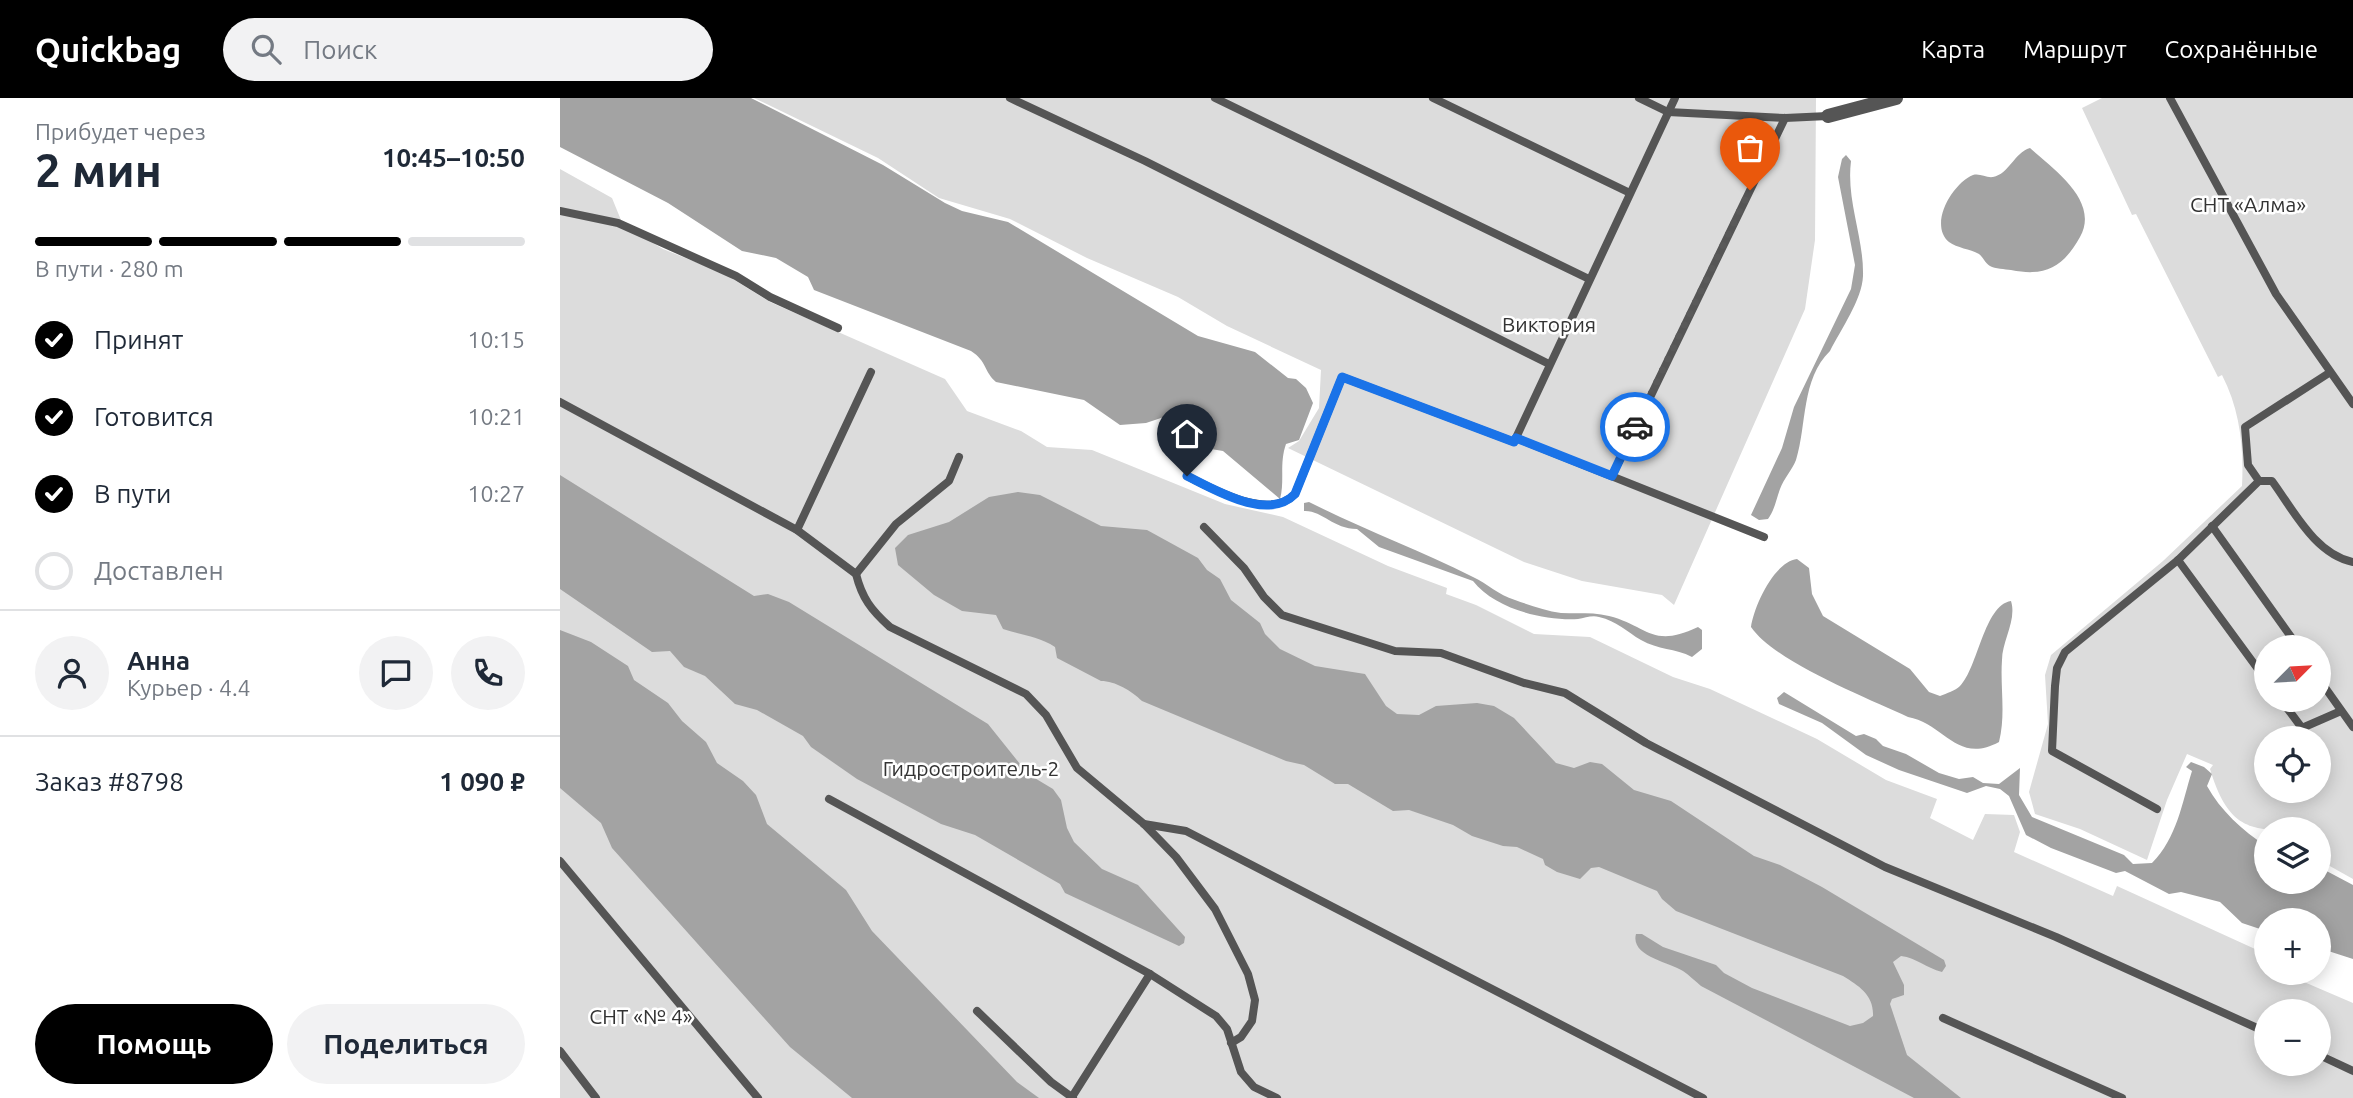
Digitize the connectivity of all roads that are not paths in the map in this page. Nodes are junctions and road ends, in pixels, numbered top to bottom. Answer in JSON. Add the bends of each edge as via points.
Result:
{"nodes":[{"id":1,"x":1010,"y":98,"type":"edge"},
{"id":2,"x":1215,"y":98,"type":"edge"},
{"id":3,"x":1433,"y":98,"type":"edge"},
{"id":4,"x":1639,"y":98,"type":"edge"},
{"id":5,"x":1675,"y":98,"type":"edge"},
{"id":6,"x":1896,"y":98,"type":"edge"},
{"id":7,"x":2171,"y":98,"type":"edge"},
{"id":8,"x":1668,"y":112,"type":"junction"},
{"id":9,"x":1828,"y":116,"type":"joint"},
{"id":10,"x":1785,"y":118,"type":"junction"},
{"id":11,"x":1630,"y":193,"type":"junction"},
{"id":12,"x":560,"y":211,"type":"edge"},
{"id":13,"x":1589,"y":279,"type":"junction"},
{"id":14,"x":838,"y":328,"type":"dead end"},
{"id":15,"x":1549,"y":365,"type":"junction"},
{"id":16,"x":871,"y":372,"type":"dead end"},
{"id":17,"x":2329,"y":373,"type":"junction"},
{"id":18,"x":560,"y":402,"type":"edge"},
{"id":19,"x":2353,"y":404,"type":"edge"},
{"id":20,"x":1516,"y":438,"type":"junction"},
{"id":21,"x":959,"y":457,"type":"dead end"},
{"id":22,"x":1187,"y":476,"type":"dead end"},
{"id":23,"x":1612,"y":476,"type":"junction"},
{"id":24,"x":2259,"y":481,"type":"junction"},
{"id":25,"x":2212,"y":526,"type":"junction"},
{"id":26,"x":1204,"y":527,"type":"dead end"},
{"id":27,"x":797,"y":530,"type":"junction"},
{"id":28,"x":1764,"y":537,"type":"dead end"},
{"id":29,"x":2178,"y":559,"type":"junction"},
{"id":30,"x":2353,"y":562,"type":"edge"},
{"id":31,"x":856,"y":574,"type":"junction"},
{"id":32,"x":2290,"y":635,"type":"edge"},
{"id":33,"x":2254,"y":664,"type":"edge"},
{"id":34,"x":2331,"y":697,"type":"edge"},
{"id":35,"x":2290,"y":712,"type":"edge"},
{"id":36,"x":2341,"y":712,"type":"junction"},
{"id":37,"x":2353,"y":727,"type":"edge"},
{"id":38,"x":828,"y":799,"type":"dead end"},
{"id":39,"x":2157,"y":809,"type":"dead end"},
{"id":40,"x":1144,"y":824,"type":"junction"},
{"id":41,"x":560,"y":862,"type":"edge"},
{"id":42,"x":1150,"y":974,"type":"junction"},
{"id":43,"x":977,"y":1011,"type":"dead end"},
{"id":44,"x":1943,"y":1018,"type":"dead end"},
{"id":45,"x":2254,"y":1027,"type":"edge"},
{"id":46,"x":1231,"y":1044,"type":"junction"},
{"id":47,"x":560,"y":1051,"type":"edge"},
{"id":48,"x":2331,"y":1061,"type":"edge"},
{"id":49,"x":2353,"y":1071,"type":"edge"},
{"id":50,"x":596,"y":1098,"type":"edge"},
{"id":51,"x":758,"y":1098,"type":"edge"},
{"id":52,"x":1072,"y":1098,"type":"edge"},
{"id":53,"x":1277,"y":1098,"type":"edge"},
{"id":54,"x":1703,"y":1098,"type":"edge"},
{"id":55,"x":2122,"y":1098,"type":"edge"}],
"edges":[{"from":1,"to":15,"type":"lane"},
{"from":2,"to":13,"type":"lane"},
{"from":3,"to":11,"type":"lane"},
{"from":4,"to":8,"type":"lane"},
{"from":5,"to":8,"type":"lane"},
{"from":6,"to":9,"type":"street"},
{"from":7,"to":17,"type":"lane","via":[[2276,294]]},
{"from":8,"to":10,"type":"lane"},
{"from":8,"to":11,"type":"lane"},
{"from":9,"to":10,"type":"lane"},
{"from":10,"to":23,"type":"lane"},
{"from":11,"to":13,"type":"lane"},
{"from":12,"to":14,"type":"lane","via":[[618,223]]},
{"from":13,"to":15,"type":"lane"},
{"from":15,"to":20,"type":"lane"},
{"from":16,"to":27,"type":"lane"},
{"from":17,"to":19,"type":"lane"},
{"from":17,"to":24,"type":"lane","via":[[2245,427],[2248,465]]},
{"from":18,"to":27,"type":"lane"},
{"from":20,"to":22,"type":"lane","via":[[1514,442],[1342,377],[1295,494],[1286,503],[1271,506],[1225,495]]},
{"from":20,"to":23,"type":"lane"},
{"from":21,"to":31,"type":"lane","via":[[949,481],[896,524]]},
{"from":23,"to":28,"type":"lane"},
{"from":24,"to":25,"type":"lane"},
{"from":24,"to":30,"type":"lane","via":[[2272,481],[2323,549]]},
{"from":25,"to":29,"type":"lane"},
{"from":25,"to":32,"type":"lane"},
{"from":26,"to":45,"type":"lane","via":[[1282,615],[1395,651],[1441,653],[1565,693],[1646,743],[1885,867],[2056,937]]},
{"from":27,"to":31,"type":"lane"},
{"from":29,"to":33,"type":"lane"},
{"from":29,"to":39,"type":"lane","via":[[2065,652],[2055,686],[2052,751]]},
{"from":31,"to":40,"type":"lane","via":[[861,594],[890,627],[1026,694],[1046,715],[1077,768]]},
{"from":34,"to":36,"type":"lane"},
{"from":35,"to":36,"type":"lane","via":[[2302,728]]},
{"from":36,"to":37,"type":"lane"},
{"from":38,"to":42,"type":"lane"},
{"from":40,"to":46,"type":"lane","via":[[1215,909],[1248,974],[1255,1000],[1252,1021]]},
{"from":40,"to":54,"type":"lane","via":[[1186,831]]},
{"from":41,"to":51,"type":"lane"},
{"from":42,"to":46,"type":"lane","via":[[1216,1016],[1227,1029]]},
{"from":42,"to":52,"type":"lane"},
{"from":43,"to":52,"type":"lane"},
{"from":44,"to":55,"type":"lane"},
{"from":46,"to":53,"type":"lane","via":[[1241,1072],[1254,1087]]},
{"from":47,"to":50,"type":"lane"},
{"from":48,"to":49,"type":"lane"}]}
